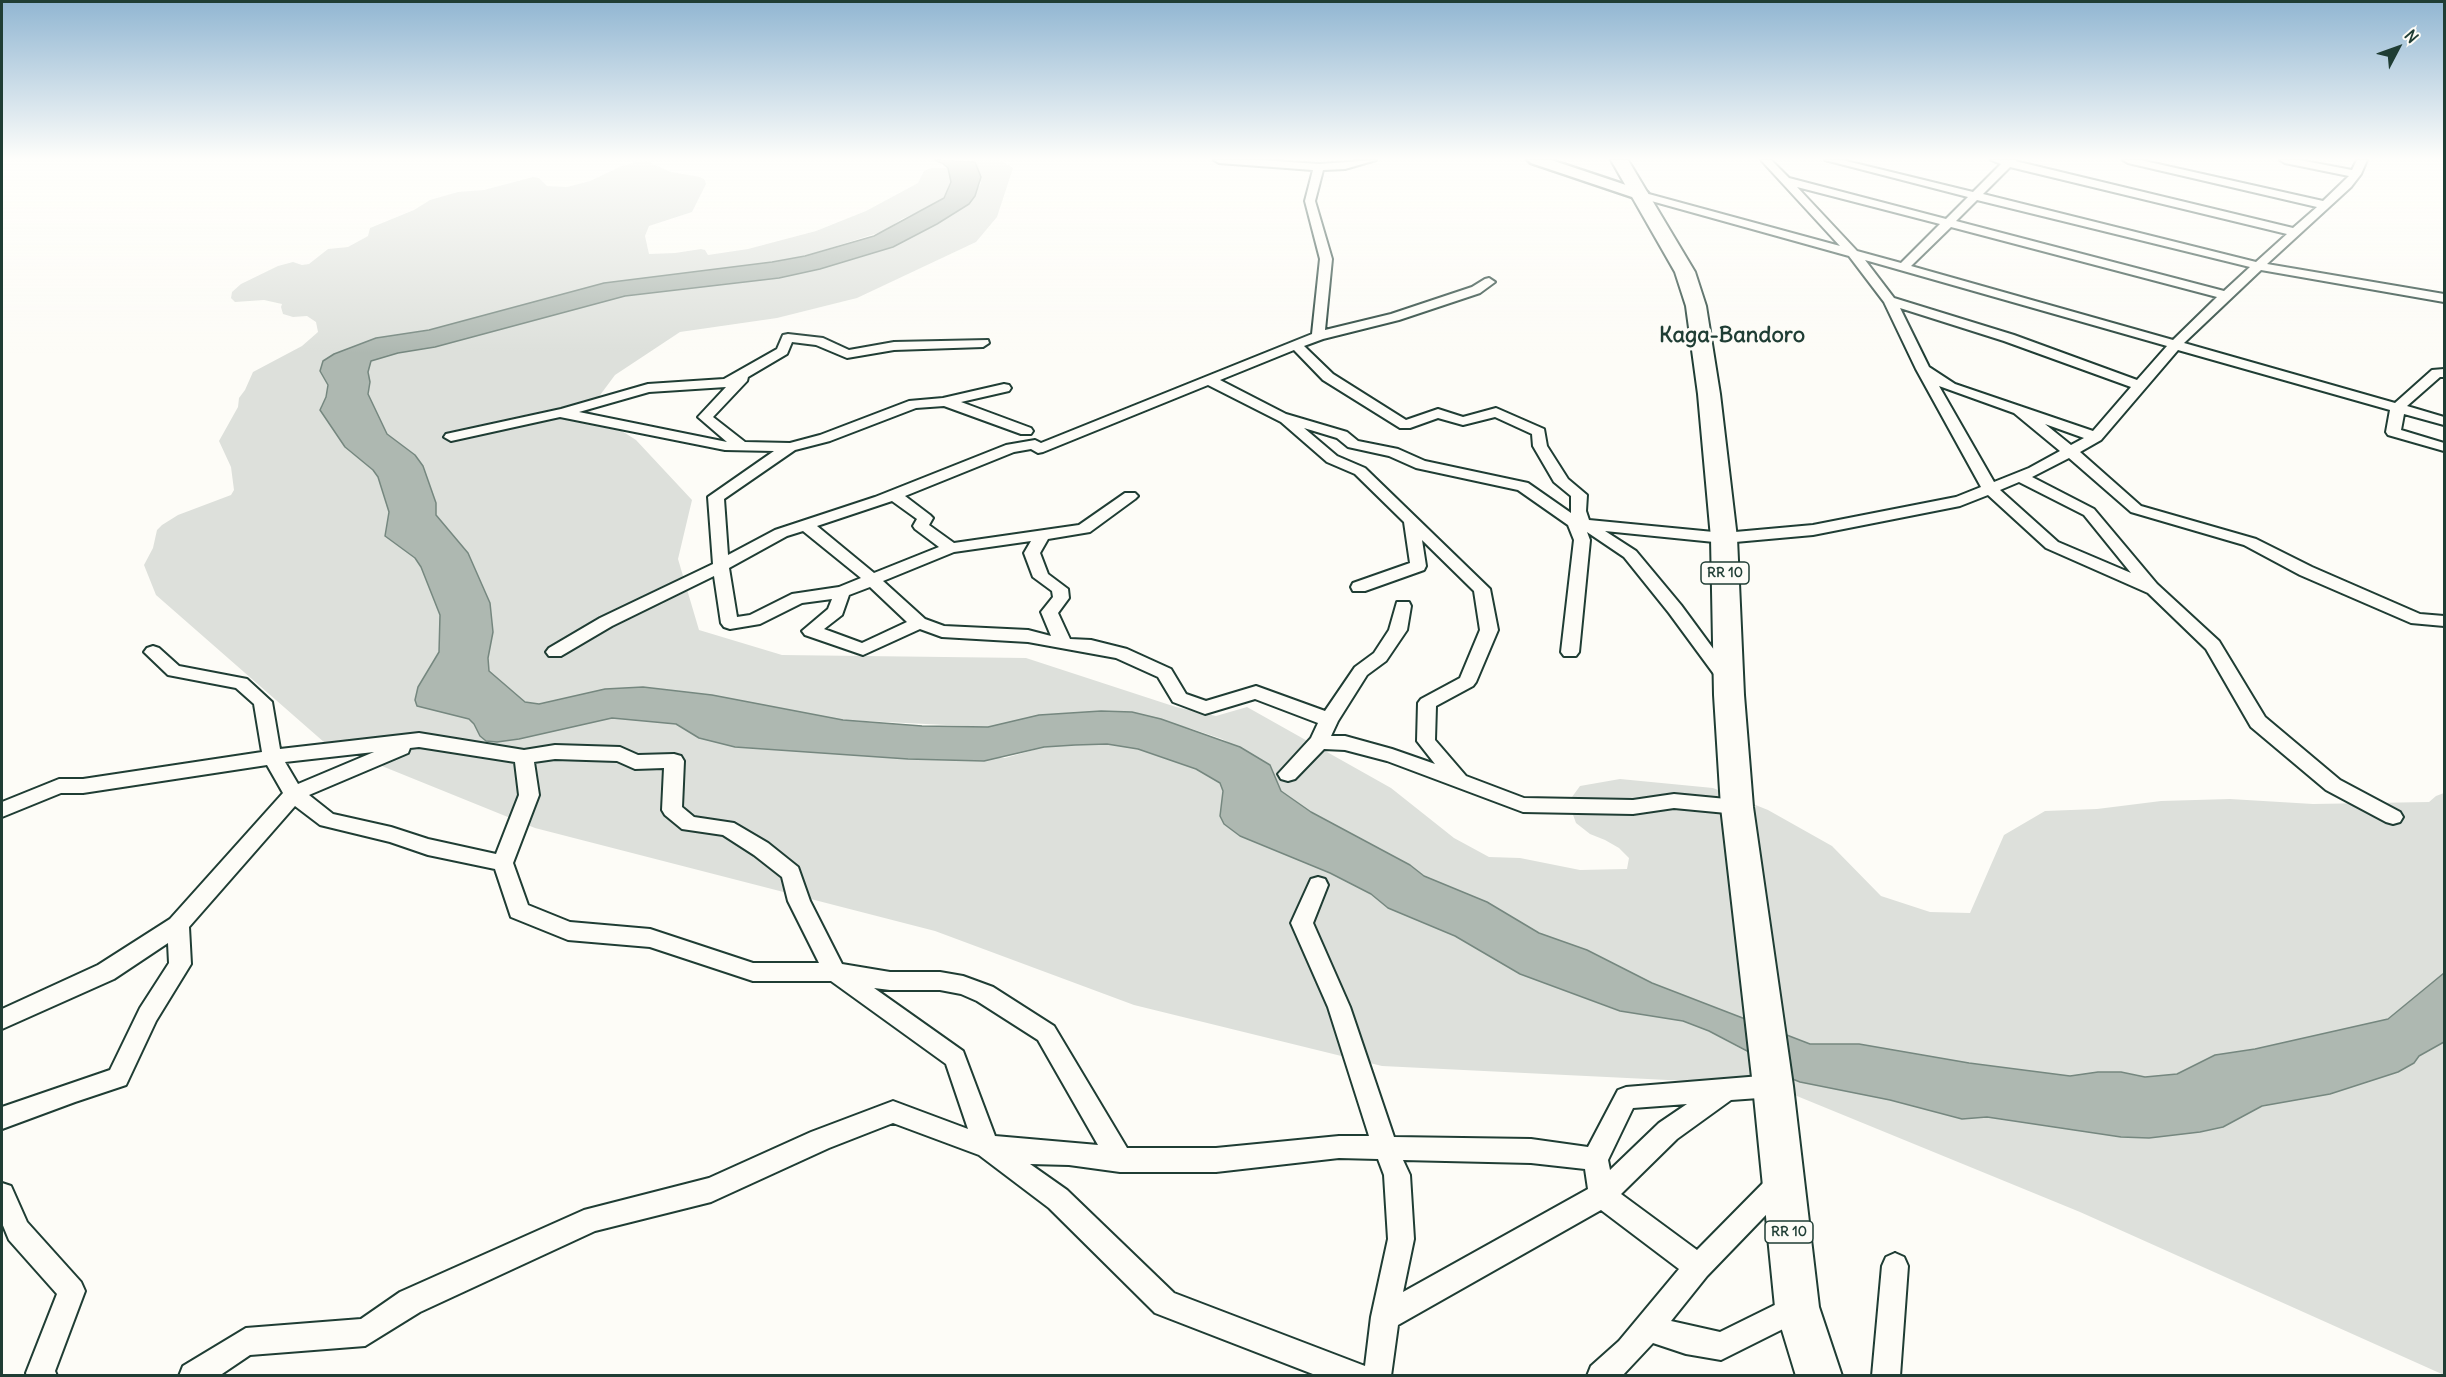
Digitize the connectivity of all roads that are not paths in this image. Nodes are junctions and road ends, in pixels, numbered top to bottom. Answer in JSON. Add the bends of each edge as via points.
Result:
{"nodes":[{"id":1,"x":1316,"y":224,"type":"edge"},
{"id":2,"x":1658,"y":224,"type":"edge"},
{"id":3,"x":1748,"y":224,"type":"edge"},
{"id":4,"x":1826,"y":224,"type":"edge"},
{"id":5,"x":1947,"y":224,"type":"edge"},
{"id":6,"x":1953,"y":224,"type":"edge"},
{"id":7,"x":2093,"y":224,"type":"edge"},
{"id":8,"x":2263,"y":224,"type":"edge"},
{"id":9,"x":2303,"y":224,"type":"edge"},
{"id":10,"x":2294,"y":232,"type":"junction"},
{"id":11,"x":1853,"y":253,"type":"junction"},
{"id":12,"x":2259,"y":266,"type":"junction"},
{"id":13,"x":1904,"y":267,"type":"junction"},
{"id":14,"x":1489,"y":282,"type":"dead end"},
{"id":15,"x":2226,"y":295,"type":"junction"},
{"id":16,"x":2445,"y":298,"type":"edge"},
{"id":17,"x":1890,"y":301,"type":"junction"},
{"id":18,"x":1318,"y":336,"type":"junction"},
{"id":19,"x":983,"y":343,"type":"dead end"},
{"id":20,"x":2176,"y":344,"type":"junction"},
{"id":21,"x":1296,"y":345,"type":"junction"},
{"id":22,"x":1923,"y":369,"type":"junction"},
{"id":23,"x":750,"y":370,"type":"junction"},
{"id":24,"x":2445,"y":373,"type":"edge"},
{"id":25,"x":1211,"y":381,"type":"junction"},
{"id":26,"x":2140,"y":386,"type":"junction"},
{"id":27,"x":1004,"y":388,"type":"dead end"},
{"id":28,"x":943,"y":402,"type":"junction"},
{"id":29,"x":2398,"y":407,"type":"junction"},
{"id":30,"x":2018,"y":410,"type":"junction"},
{"id":31,"x":560,"y":413,"type":"junction"},
{"id":32,"x":1281,"y":417,"type":"junction"},
{"id":33,"x":2445,"y":421,"type":"edge"},
{"id":34,"x":451,"y":437,"type":"dead end"},
{"id":35,"x":2096,"y":437,"type":"junction"},
{"id":36,"x":1033,"y":441,"type":"junction"},
{"id":37,"x":742,"y":446,"type":"junction"},
{"id":38,"x":789,"y":447,"type":"junction"},
{"id":39,"x":2445,"y":447,"type":"edge"},
{"id":40,"x":2070,"y":451,"type":"junction"},
{"id":41,"x":763,"y":465,"type":"junction"},
{"id":42,"x":2020,"y":477,"type":"junction"},
{"id":43,"x":1990,"y":489,"type":"junction"},
{"id":44,"x":894,"y":495,"type":"junction"},
{"id":45,"x":1130,"y":496,"type":"dead end"},
{"id":46,"x":1412,"y":522,"type":"junction"},
{"id":47,"x":1579,"y":523,"type":"junction"},
{"id":48,"x":807,"y":526,"type":"junction"},
{"id":49,"x":1043,"y":534,"type":"junction"},
{"id":50,"x":1724,"y":538,"type":"junction"},
{"id":51,"x":951,"y":548,"type":"junction"},
{"id":52,"x":721,"y":566,"type":"junction"},
{"id":53,"x":871,"y":579,"type":"junction"},
{"id":54,"x":1359,"y":587,"type":"dead end"},
{"id":55,"x":2154,"y":589,"type":"junction"},
{"id":56,"x":842,"y":591,"type":"junction"},
{"id":57,"x":1403,"y":606,"type":"dead end"},
{"id":58,"x":2445,"y":621,"type":"edge"},
{"id":59,"x":919,"y":623,"type":"junction"},
{"id":60,"x":1064,"y":644,"type":"junction"},
{"id":61,"x":153,"y":652,"type":"dead end"},
{"id":62,"x":555,"y":652,"type":"dead end"},
{"id":63,"x":1570,"y":652,"type":"dead end"},
{"id":64,"x":1729,"y":682,"type":"junction"},
{"id":65,"x":1329,"y":720,"type":"junction"},
{"id":66,"x":419,"y":740,"type":"junction"},
{"id":67,"x":1319,"y":742,"type":"junction"},
{"id":68,"x":525,"y":756,"type":"junction"},
{"id":69,"x":272,"y":757,"type":"junction"},
{"id":70,"x":1288,"y":774,"type":"dead end"},
{"id":71,"x":1459,"y":781,"type":"junction"},
{"id":72,"x":294,"y":794,"type":"junction"},
{"id":73,"x":1737,"y":807,"type":"junction"},
{"id":74,"x":2,"y":810,"type":"edge"},
{"id":75,"x":2393,"y":817,"type":"dead end"},
{"id":76,"x":503,"y":863,"type":"junction"},
{"id":77,"x":1318,"y":885,"type":"dead end"},
{"id":78,"x":178,"y":926,"type":"junction"},
{"id":79,"x":835,"y":972,"type":"junction"},
{"id":80,"x":2,"y":1019,"type":"edge"},
{"id":81,"x":1773,"y":1086,"type":"junction"},
{"id":82,"x":1725,"y":1091,"type":"junction"},
{"id":83,"x":2,"y":1118,"type":"edge"},
{"id":84,"x":987,"y":1147,"type":"junction"},
{"id":85,"x":1385,"y":1148,"type":"junction"},
{"id":86,"x":1595,"y":1159,"type":"junction"},
{"id":87,"x":1120,"y":1160,"type":"junction"},
{"id":88,"x":1783,"y":1179,"type":"junction"},
{"id":89,"x":2,"y":1195,"type":"edge"},
{"id":90,"x":1602,"y":1195,"type":"junction"},
{"id":91,"x":1895,"y":1266,"type":"dead end"},
{"id":92,"x":1698,"y":1267,"type":"junction"},
{"id":93,"x":1797,"y":1307,"type":"junction"},
{"id":94,"x":1385,"y":1317,"type":"junction"},
{"id":95,"x":1648,"y":1328,"type":"junction"},
{"id":96,"x":43,"y":1376,"type":"edge"},
{"id":97,"x":193,"y":1376,"type":"edge"},
{"id":98,"x":1356,"y":1376,"type":"edge"},
{"id":99,"x":1377,"y":1376,"type":"edge"},
{"id":100,"x":1600,"y":1376,"type":"edge"},
{"id":101,"x":1819,"y":1376,"type":"edge"},
{"id":102,"x":1886,"y":1376,"type":"edge"}],
"edges":[{"from":1,"to":18,"type":"street","via":[[1326,259]]},
{"from":2,"to":50,"type":"main road","number":"RR 10","via":[[1685,272],[1696,306]]},
{"from":3,"to":11,"type":"street"},
{"from":4,"to":11,"type":"street"},
{"from":5,"to":13,"type":"street"},
{"from":6,"to":15,"type":"street"},
{"from":7,"to":12,"type":"street"},
{"from":8,"to":10,"type":"street"},
{"from":9,"to":10,"type":"street"},
{"from":10,"to":12,"type":"street"},
{"from":11,"to":13,"type":"street"},
{"from":11,"to":17,"type":"street"},
{"from":12,"to":15,"type":"street"},
{"from":12,"to":16,"type":"street"},
{"from":13,"to":20,"type":"street"},
{"from":14,"to":18,"type":"street","via":[[1395,317]]},
{"from":15,"to":20,"type":"street"},
{"from":17,"to":22,"type":"street"},
{"from":17,"to":26,"type":"street","via":[[2009,338]]},
{"from":18,"to":21,"type":"street"},
{"from":19,"to":23,"type":"street","via":[[894,346],[847,354],[818,341],[788,338],[782,351]]},
{"from":20,"to":26,"type":"street"},
{"from":20,"to":29,"type":"street"},
{"from":21,"to":25,"type":"street"},
{"from":21,"to":47,"type":"street","via":[[1328,377],[1405,424],[1438,413],[1463,421],[1496,412],[1539,432],[1540,446],[1562,482],[1579,495]]},
{"from":22,"to":30,"type":"street","via":[[1950,387]]},
{"from":22,"to":43,"type":"street"},
{"from":23,"to":31,"type":"street","via":[[727,383],[648,388]]},
{"from":23,"to":37,"type":"street","via":[[705,417]]},
{"from":24,"to":29,"type":"street","via":[[2437,373]]},
{"from":25,"to":32,"type":"street"},
{"from":25,"to":36,"type":"street"},
{"from":26,"to":35,"type":"street"},
{"from":27,"to":28,"type":"street"},
{"from":28,"to":36,"type":"street","via":[[971,409]]},
{"from":28,"to":38,"type":"street","via":[[914,404],[825,438]]},
{"from":29,"to":33,"type":"street"},
{"from":29,"to":39,"type":"street","via":[[2393,432]]},
{"from":30,"to":35,"type":"street"},
{"from":30,"to":40,"type":"street"},
{"from":31,"to":34,"type":"street"},
{"from":31,"to":37,"type":"street","via":[[725,446]]},
{"from":32,"to":46,"type":"street","via":[[1332,459],[1360,471]]},
{"from":32,"to":47,"type":"street","via":[[1342,435],[1353,444],[1393,452],[1421,465],[1523,486]]},
{"from":35,"to":40,"type":"street"},
{"from":36,"to":44,"type":"street"},
{"from":37,"to":38,"type":"street"},
{"from":37,"to":41,"type":"street"},
{"from":38,"to":41,"type":"street"},
{"from":40,"to":42,"type":"street"},
{"from":40,"to":58,"type":"street","via":[[2136,509],[2250,542],[2417,619]]},
{"from":41,"to":52,"type":"street","via":[[716,497]]},
{"from":42,"to":43,"type":"street"},
{"from":42,"to":55,"type":"street","via":[[2089,512]]},
{"from":43,"to":50,"type":"street","via":[[1960,501],[1813,530]]},
{"from":43,"to":55,"type":"street","via":[[2052,545]]},
{"from":44,"to":48,"type":"street"},
{"from":44,"to":51,"type":"street","via":[[925,518],[921,526]]},
{"from":45,"to":49,"type":"street","via":[[1084,529]]},
{"from":46,"to":54,"type":"street","via":[[1418,566]]},
{"from":46,"to":71,"type":"street","via":[[1482,590],[1490,630],[1467,682],[1427,703],[1426,741]]},
{"from":47,"to":50,"type":"street"},
{"from":47,"to":63,"type":"street","via":[[1582,540]]},
{"from":47,"to":64,"type":"street","via":[[1630,554]]},
{"from":48,"to":52,"type":"street","via":[[781,533]]},
{"from":48,"to":53,"type":"street"},
{"from":49,"to":51,"type":"street"},
{"from":49,"to":60,"type":"street","via":[[1032,553],[1041,577],[1060,589],[1061,598],[1049,612]]},
{"from":50,"to":64,"type":"main road","number":"RR 10"},
{"from":51,"to":53,"type":"street"},
{"from":52,"to":56,"type":"street","via":[[730,623],[754,620],[798,598]]},
{"from":52,"to":62,"type":"street","via":[[652,598]]},
{"from":53,"to":56,"type":"street"},
{"from":53,"to":59,"type":"street"},
{"from":55,"to":75,"type":"street","via":[[2214,645],[2258,722],[2333,785]]},
{"from":56,"to":59,"type":"street","via":[[836,611],[812,632],[863,649]]},
{"from":57,"to":65,"type":"street","via":[[1398,630],[1380,657],[1361,671]]},
{"from":59,"to":60,"type":"street","via":[[942,631],[1028,636]]},
{"from":60,"to":65,"type":"street","via":[[1111,650],[1165,673],[1179,698],[1205,708],[1256,692]]},
{"from":61,"to":69,"type":"street","via":[[174,671],[241,683],[249,689],[263,702]]},
{"from":64,"to":73,"type":"main road","number":"RR 10"},
{"from":65,"to":67,"type":"street"},
{"from":66,"to":68,"type":"street"},
{"from":66,"to":69,"type":"street"},
{"from":66,"to":72,"type":"street"},
{"from":67,"to":70,"type":"street"},
{"from":67,"to":71,"type":"street","via":[[1392,756]]},
{"from":68,"to":76,"type":"street","via":[[529,795]]},
{"from":68,"to":79,"type":"street","via":[[555,752],[620,754],[635,762],[674,760],[672,810],[689,824],[727,828],[791,873],[799,901]]},
{"from":69,"to":72,"type":"street"},
{"from":69,"to":74,"type":"street","via":[[83,786],[59,786]]},
{"from":71,"to":73,"type":"street","via":[[1523,805],[1633,807],[1674,801]]},
{"from":72,"to":76,"type":"street","via":[[327,820]]},
{"from":72,"to":78,"type":"street"},
{"from":73,"to":81,"type":"main road","number":"RR 10"},
{"from":76,"to":79,"type":"street","via":[[519,911],[568,931],[650,938],[753,972]]},
{"from":77,"to":85,"type":"street","via":[[1302,923],[1339,1007]]},
{"from":78,"to":80,"type":"street","via":[[106,972]]},
{"from":78,"to":83,"type":"street","via":[[180,964],[148,1015],[118,1078]]},
{"from":79,"to":84,"type":"street","via":[[955,1058]]},
{"from":79,"to":87,"type":"street","via":[[890,981],[963,984],[1046,1033]]},
{"from":81,"to":82,"type":"street"},
{"from":81,"to":88,"type":"main road","number":"RR 10"},
{"from":82,"to":86,"type":"street","via":[[1626,1098]]},
{"from":82,"to":90,"type":"street","via":[[1668,1131]]},
{"from":84,"to":87,"type":"street"},
{"from":84,"to":97,"type":"street","via":[[893,1112],[820,1140],[711,1190],[593,1219],[410,1302],[366,1332],[246,1342]]},
{"from":84,"to":98,"type":"street","via":[[1058,1200],[1165,1303]]},
{"from":85,"to":86,"type":"street","via":[[1531,1151]]},
{"from":85,"to":87,"type":"street","via":[[1338,1146],[1216,1160]]},
{"from":85,"to":94,"type":"street","via":[[1397,1175],[1401,1239]]},
{"from":86,"to":90,"type":"street"},
{"from":88,"to":92,"type":"street"},
{"from":88,"to":93,"type":"main road","number":"RR 10"},
{"from":89,"to":96,"type":"street","via":[[18,1231],[72,1291],[40,1374]]},
{"from":90,"to":92,"type":"street"},
{"from":90,"to":94,"type":"street"},
{"from":91,"to":102,"type":"street"},
{"from":92,"to":95,"type":"street"},
{"from":93,"to":95,"type":"street","via":[[1721,1346]]},
{"from":93,"to":101,"type":"main road","number":"RR 10"},
{"from":94,"to":99,"type":"street"},
{"from":95,"to":100,"type":"street","via":[[1629,1352]]}]}
